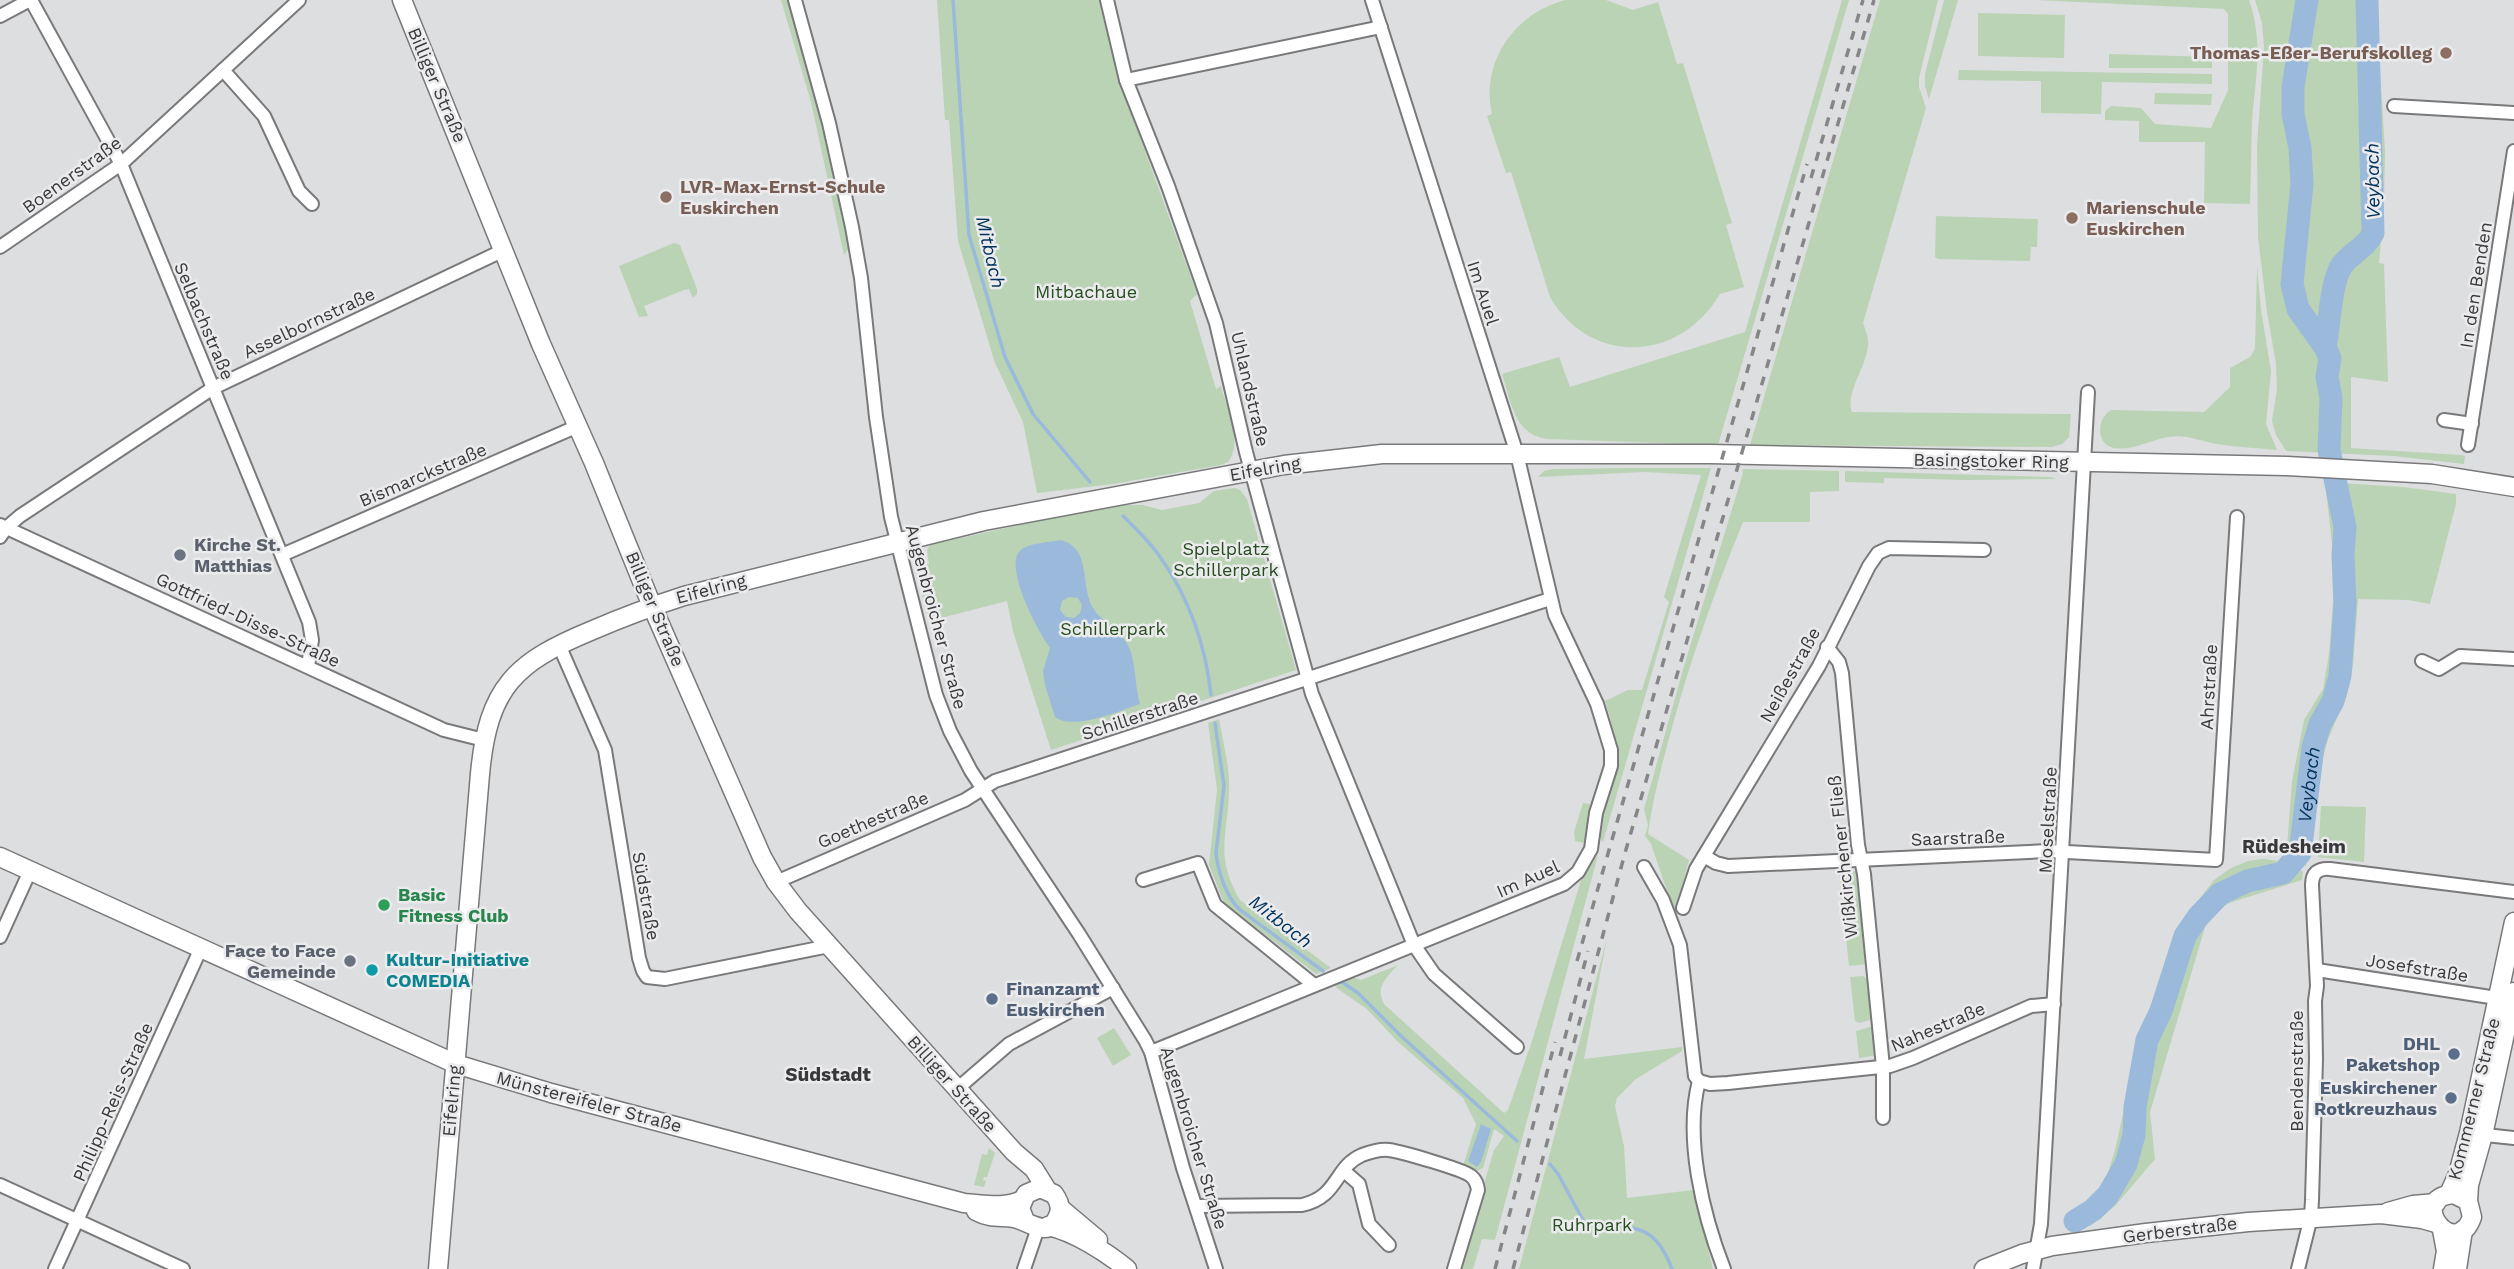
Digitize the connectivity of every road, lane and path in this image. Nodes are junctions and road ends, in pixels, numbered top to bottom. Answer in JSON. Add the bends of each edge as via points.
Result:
{"nodes":[{"id":1,"x":30,"y":0,"type":"edge"},
{"id":2,"x":299,"y":0,"type":"edge"},
{"id":3,"x":402,"y":0,"type":"edge"},
{"id":4,"x":795,"y":0,"type":"edge"},
{"id":5,"x":1107,"y":0,"type":"edge"},
{"id":6,"x":1372,"y":0,"type":"edge"},
{"id":7,"x":0,"y":16,"type":"edge"},
{"id":8,"x":1381,"y":27,"type":"junction"},
{"id":9,"x":223,"y":70,"type":"junction"},
{"id":10,"x":1126,"y":80,"type":"junction"},
{"id":11,"x":2394,"y":106,"type":"dead end"},
{"id":12,"x":2514,"y":113,"type":"edge"},
{"id":13,"x":2514,"y":151,"type":"edge"},
{"id":14,"x":121,"y":164,"type":"junction"},
{"id":15,"x":312,"y":204,"type":"dead end"},
{"id":16,"x":0,"y":247,"type":"edge"},
{"id":17,"x":504,"y":250,"type":"junction"},
{"id":18,"x":213,"y":388,"type":"junction"},
{"id":19,"x":2088,"y":392,"type":"dead end"},
{"id":20,"x":2444,"y":420,"type":"dead end"},
{"id":21,"x":2472,"y":424,"type":"junction"},
{"id":22,"x":578,"y":426,"type":"junction"},
{"id":23,"x":2468,"y":445,"type":"dead end"},
{"id":24,"x":1517,"y":454,"type":"junction"},
{"id":25,"x":2083,"y":463,"type":"junction"},
{"id":26,"x":1252,"y":471,"type":"junction"},
{"id":27,"x":2514,"y":487,"type":"edge"},
{"id":28,"x":2236,"y":517,"type":"dead end"},
{"id":29,"x":2,"y":530,"type":"edge"},
{"id":30,"x":898,"y":542,"type":"junction"},
{"id":31,"x":1984,"y":550,"type":"dead end"},
{"id":32,"x":282,"y":555,"type":"junction"},
{"id":33,"x":1550,"y":599,"type":"junction"},
{"id":34,"x":652,"y":606,"type":"junction"},
{"id":35,"x":559,"y":645,"type":"junction"},
{"id":36,"x":1827,"y":647,"type":"junction"},
{"id":37,"x":2514,"y":659,"type":"edge"},
{"id":38,"x":2422,"y":661,"type":"dead end"},
{"id":39,"x":308,"y":666,"type":"junction"},
{"id":40,"x":1309,"y":678,"type":"junction"},
{"id":41,"x":484,"y":740,"type":"junction"},
{"id":42,"x":982,"y":788,"type":"junction"},
{"id":43,"x":2063,"y":852,"type":"junction"},
{"id":44,"x":1704,"y":856,"type":"junction"},
{"id":45,"x":0,"y":857,"type":"edge"},
{"id":46,"x":1861,"y":859,"type":"junction"},
{"id":47,"x":2216,"y":860,"type":"joint"},
{"id":48,"x":1644,"y":867,"type":"dead end"},
{"id":49,"x":30,"y":870,"type":"junction"},
{"id":50,"x":1143,"y":880,"type":"dead end"},
{"id":51,"x":776,"y":882,"type":"junction"},
{"id":52,"x":2514,"y":892,"type":"edge"},
{"id":53,"x":1683,"y":908,"type":"dead end"},
{"id":54,"x":2514,"y":922,"type":"edge"},
{"id":55,"x":0,"y":937,"type":"edge"},
{"id":56,"x":1414,"y":945,"type":"junction"},
{"id":57,"x":829,"y":946,"type":"junction"},
{"id":58,"x":201,"y":948,"type":"junction"},
{"id":59,"x":2317,"y":970,"type":"junction"},
{"id":60,"x":1314,"y":985,"type":"junction"},
{"id":61,"x":1113,"y":988,"type":"junction"},
{"id":62,"x":2508,"y":997,"type":"edge"},
{"id":63,"x":2054,"y":1004,"type":"junction"},
{"id":64,"x":1517,"y":1046,"type":"dead end"},
{"id":65,"x":1151,"y":1052,"type":"junction"},
{"id":66,"x":456,"y":1064,"type":"junction"},
{"id":67,"x":1883,"y":1067,"type":"junction"},
{"id":68,"x":1699,"y":1081,"type":"junction"},
{"id":69,"x":957,"y":1089,"type":"junction"},
{"id":70,"x":1883,"y":1118,"type":"dead end"},
{"id":71,"x":2476,"y":1134,"type":"junction"},
{"id":72,"x":2514,"y":1138,"type":"edge"},
{"id":73,"x":1014,"y":1152,"type":"junction"},
{"id":74,"x":1344,"y":1171,"type":"junction"},
{"id":75,"x":0,"y":1185,"type":"edge"},
{"id":76,"x":1047,"y":1190,"type":"junction"},
{"id":77,"x":1024,"y":1197,"type":"junction"},
{"id":78,"x":2442,"y":1198,"type":"junction"},
{"id":79,"x":2468,"y":1201,"type":"junction"},
{"id":80,"x":964,"y":1203,"type":"junction"},
{"id":81,"x":1196,"y":1206,"type":"junction"},
{"id":82,"x":1060,"y":1208,"type":"junction"},
{"id":83,"x":2381,"y":1214,"type":"junction"},
{"id":84,"x":2311,"y":1217,"type":"junction"},
{"id":85,"x":78,"y":1221,"type":"junction"},
{"id":86,"x":1037,"y":1225,"type":"junction"},
{"id":87,"x":2439,"y":1227,"type":"junction"},
{"id":88,"x":2463,"y":1230,"type":"junction"},
{"id":89,"x":1389,"y":1245,"type":"dead end"},
{"id":90,"x":2038,"y":1250,"type":"junction"},
{"id":91,"x":1108,"y":1255,"type":"junction"},
{"id":92,"x":55,"y":1269,"type":"edge"},
{"id":93,"x":183,"y":1269,"type":"edge"},
{"id":94,"x":438,"y":1269,"type":"edge"},
{"id":95,"x":1024,"y":1269,"type":"edge"},
{"id":96,"x":1127,"y":1269,"type":"edge"},
{"id":97,"x":1216,"y":1269,"type":"edge"},
{"id":98,"x":1454,"y":1269,"type":"edge"},
{"id":99,"x":1724,"y":1269,"type":"edge"},
{"id":100,"x":1984,"y":1269,"type":"edge"},
{"id":101,"x":2033,"y":1269,"type":"edge"},
{"id":102,"x":2298,"y":1269,"type":"edge"},
{"id":103,"x":2444,"y":1269,"type":"edge"},
{"id":104,"x":2457,"y":1269,"type":"edge"}],
"edges":[{"from":1,"to":7,"type":"street"},
{"from":1,"to":14,"type":"street","name":"Selbachstraße"},
{"from":2,"to":9,"type":"street","name":"Boenerstraße"},
{"from":3,"to":17,"type":"street","name":"Billiger Straße"},
{"from":4,"to":30,"type":"street","name":"Augenbroicher Straße","via":[[852,227],[878,431]]},
{"from":5,"to":10,"type":"street","name":"Uhlandstraße"},
{"from":6,"to":8,"type":"street","name":"Im Auel"},
{"from":8,"to":10,"type":"street"},
{"from":8,"to":24,"type":"street","name":"Im Auel"},
{"from":9,"to":14,"type":"street","name":"Boenerstraße"},
{"from":9,"to":15,"type":"street","via":[[264,116],[299,191]]},
{"from":10,"to":26,"type":"street","name":"Uhlandstraße","via":[[1216,323]]},
{"from":11,"to":12,"type":"street"},
{"from":13,"to":21,"type":"street","name":"In den Benden"},
{"from":14,"to":16,"type":"street","name":"Boenerstraße"},
{"from":14,"to":18,"type":"street","name":"Selbachstraße"},
{"from":17,"to":18,"type":"street","name":"Asselbornstraße"},
{"from":17,"to":22,"type":"street","name":"Billiger Straße"},
{"from":18,"to":29,"type":"street","name":"Asselbornstraße"},
{"from":18,"to":32,"type":"street","name":"Selbachstraße"},
{"from":19,"to":25,"type":"street","name":"Moselstraße"},
{"from":20,"to":21,"type":"street"},
{"from":21,"to":23,"type":"street","name":"In den Benden"},
{"from":22,"to":32,"type":"street","name":"Bismarckstraße"},
{"from":22,"to":34,"type":"street","name":"Billiger Straße"},
{"from":24,"to":25,"type":"street","name":"Basingstoker Ring"},
{"from":24,"to":26,"type":"street","name":"Eifelring","via":[[1382,454]]},
{"from":24,"to":33,"type":"street","name":"Im Auel"},
{"from":25,"to":27,"type":"street","name":"Basingstoker Ring","via":[[2350,468]]},
{"from":25,"to":43,"type":"street","name":"Moselstraße"},
{"from":26,"to":30,"type":"street","name":"Eifelring"},
{"from":26,"to":40,"type":"street","name":"Uhlandstraße"},
{"from":28,"to":47,"type":"street","name":"Ahrstraße"},
{"from":29,"to":39,"type":"street","name":"Gottfried-Disse-Straße"},
{"from":30,"to":34,"type":"street","name":"Eifelring"},
{"from":30,"to":42,"type":"street","name":"Augenbroicher Straße","via":[[943,715]]},
{"from":31,"to":36,"type":"street","name":"Neißestraße","via":[[1882,551],[1869,566]]},
{"from":32,"to":39,"type":"street","name":"Selbachstraße","via":[[312,632]]},
{"from":33,"to":40,"type":"street"},
{"from":33,"to":56,"type":"street","name":"Im Auel","via":[[1600,711],[1611,750],[1588,857],[1564,884]]},
{"from":34,"to":35,"type":"street","name":"Eifelring"},
{"from":34,"to":51,"type":"street","name":"Billiger Straße"},
{"from":35,"to":41,"type":"street","name":"Eifelring","via":[[533,659],[511,681]]},
{"from":35,"to":57,"type":"street","name":"Südstraße","via":[[605,750],[639,958],[647,977],[665,979]]},
{"from":36,"to":44,"type":"street","name":"Neißestraße"},
{"from":36,"to":46,"type":"street","name":"Wißkirchener Fließ","via":[[1842,673]]},
{"from":37,"to":38,"type":"street","via":[[2460,656],[2439,669]]},
{"from":39,"to":41,"type":"street","name":"Gottfried-Disse-Straße","via":[[444,730]]},
{"from":40,"to":42,"type":"street","name":"Schillerstraße"},
{"from":40,"to":56,"type":"street","name":"Uhlandstraße"},
{"from":41,"to":66,"type":"street","name":"Eifelring"},
{"from":42,"to":51,"type":"street","name":"Goethestraße","via":[[965,800]]},
{"from":42,"to":61,"type":"street","name":"Augenbroicher Straße"},
{"from":43,"to":46,"type":"street","name":"Saarstraße"},
{"from":43,"to":47,"type":"street","name":"Saarstraße"},
{"from":43,"to":63,"type":"street","name":"Moselstraße"},
{"from":44,"to":46,"type":"street","name":"Saarstraße","via":[[1728,866]]},
{"from":44,"to":53,"type":"street","name":"Neißestraße","via":[[1690,880]]},
{"from":45,"to":49,"type":"street","name":"Münstereifeler Straße"},
{"from":46,"to":67,"type":"street","name":"Wißkirchener Fließ"},
{"from":48,"to":68,"type":"street","via":[[1680,945]]},
{"from":49,"to":55,"type":"street"},
{"from":49,"to":58,"type":"street","name":"Münstereifeler Straße"},
{"from":50,"to":60,"type":"street","via":[[1198,863],[1215,905]]},
{"from":51,"to":57,"type":"street","name":"Billiger Straße"},
{"from":52,"to":59,"type":"street","name":"Bendenstraße","via":[[2320,869],[2312,886]]},
{"from":54,"to":62,"type":"street","name":"Kommerner Straße"},
{"from":56,"to":60,"type":"street","name":"Im Auel"},
{"from":56,"to":64,"type":"street","name":"Uhlandstraße","via":[[1434,974]]},
{"from":57,"to":69,"type":"street","name":"Billiger Straße"},
{"from":58,"to":66,"type":"street","name":"Münstereifeler Straße"},
{"from":58,"to":85,"type":"street","name":"Philipp-Reis-Straße"},
{"from":59,"to":62,"type":"street","name":"Josefstraße"},
{"from":59,"to":84,"type":"street","name":"Bendenstraße"},
{"from":60,"to":65,"type":"street","name":"Im Auel"},
{"from":61,"to":65,"type":"street","name":"Augenbroicher Straße"},
{"from":61,"to":69,"type":"street","via":[[1009,1044]]},
{"from":62,"to":71,"type":"street","name":"Kommerner Straße"},
{"from":63,"to":67,"type":"street","name":"Nahestraße","via":[[2031,1006]]},
{"from":63,"to":90,"type":"street","name":"Moselstraße"},
{"from":65,"to":81,"type":"street","name":"Augenbroicher Straße"},
{"from":66,"to":80,"type":"street","name":"Münstereifeler Straße"},
{"from":66,"to":94,"type":"street","name":"Eifelring"},
{"from":67,"to":68,"type":"street","via":[[1710,1084]]},
{"from":67,"to":70,"type":"street","name":"Nahestraße"},
{"from":68,"to":99,"type":"street","via":[[1695,1143],[1700,1186]]},
{"from":69,"to":73,"type":"street","name":"Billiger Straße"},
{"from":71,"to":72,"type":"street"},
{"from":71,"to":78,"type":"street","name":"Kommerner Straße","via":[[2455,1182]]},
{"from":71,"to":79,"type":"street","name":"Kommerner Straße"},
{"from":73,"to":76,"type":"street","name":"Billiger Straße","via":[[1034,1169]]},
{"from":73,"to":77,"type":"street","name":"Billiger Straße","via":[[1024,1177]]},
{"from":74,"to":81,"type":"street","via":[[1328,1194],[1310,1203]]},
{"from":74,"to":89,"type":"street","via":[[1359,1184],[1369,1224]]},
{"from":74,"to":98,"type":"street","via":[[1363,1154],[1387,1150],[1472,1177],[1478,1191]]},
{"from":75,"to":85,"type":"street"},
{"from":76,"to":77,"type":"street","via":[[1034,1189]]},
{"from":76,"to":82,"type":"street"},
{"from":77,"to":80,"type":"street","name":"Münstereifeler Straße","via":[[1009,1205]]},
{"from":77,"to":86,"type":"street","via":[[1020,1212]]},
{"from":78,"to":79,"type":"street","via":[[2459,1195]]},
{"from":78,"to":83,"type":"street","name":"Gerberstraße"},
{"from":78,"to":87,"type":"street","via":[[2433,1215]]},
{"from":79,"to":88,"type":"street","via":[[2472,1217]]},
{"from":80,"to":86,"type":"street","name":"Münstereifeler Straße","via":[[987,1216]]},
{"from":81,"to":97,"type":"street","name":"Augenbroicher Straße"},
{"from":82,"to":86,"type":"street","via":[[1057,1218]]},
{"from":82,"to":91,"type":"street","name":"Münstereifeler Straße","via":[[1102,1244]]},
{"from":83,"to":84,"type":"street","name":"Gerberstraße"},
{"from":83,"to":87,"type":"street","name":"Gerberstraße","via":[[2422,1219]]},
{"from":84,"to":90,"type":"street","name":"Gerberstraße","via":[[2146,1233]]},
{"from":84,"to":102,"type":"street","name":"Bendenstraße"},
{"from":85,"to":92,"type":"street","name":"Philipp-Reis-Straße"},
{"from":85,"to":93,"type":"street"},
{"from":86,"to":91,"type":"street","name":"Münstereifeler Straße","via":[[1066,1231]]},
{"from":86,"to":95,"type":"street"},
{"from":87,"to":88,"type":"street","via":[[2452,1233]]},
{"from":87,"to":103,"type":"street","via":[[2446,1251]]},
{"from":88,"to":104,"type":"street"},
{"from":90,"to":100,"type":"street","name":"Gerberstraße"},
{"from":90,"to":101,"type":"street","name":"Moselstraße"},
{"from":91,"to":96,"type":"street","name":"Münstereifeler Straße"}]}
